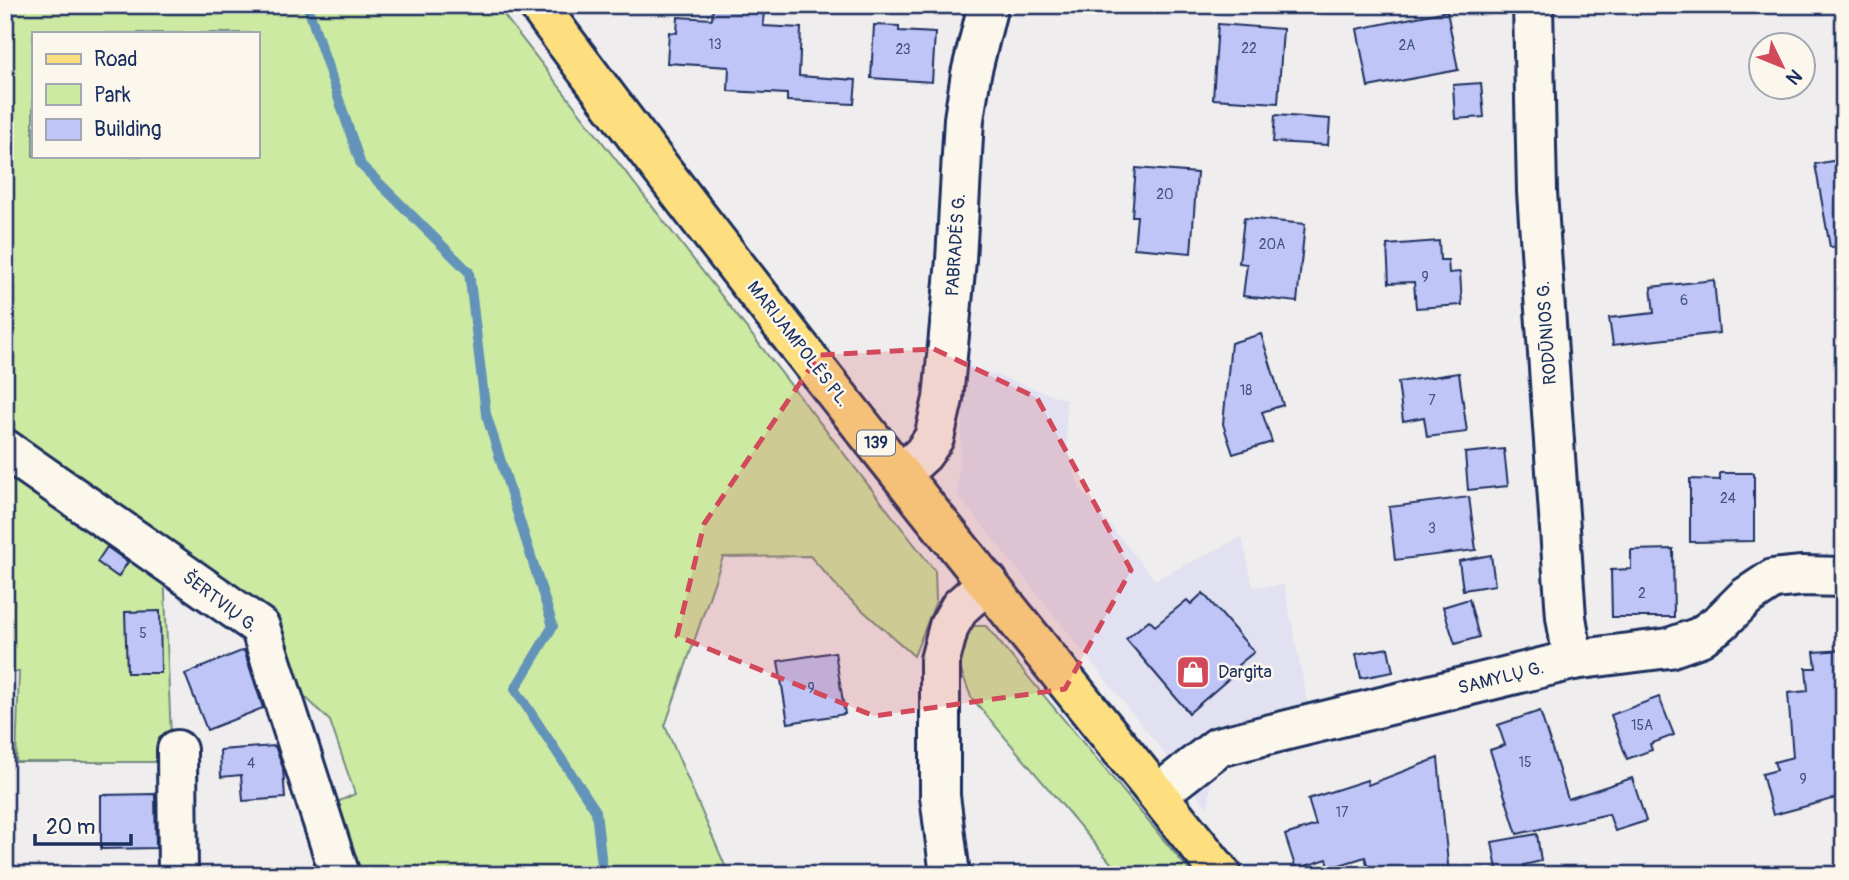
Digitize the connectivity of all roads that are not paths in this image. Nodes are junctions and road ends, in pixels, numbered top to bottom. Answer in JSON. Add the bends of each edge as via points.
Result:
{"nodes":[{"id":1,"x":538,"y":5,"type":"edge"},
{"id":2,"x":988,"y":5,"type":"edge"},
{"id":3,"x":1533,"y":5,"type":"edge"},
{"id":4,"x":5,"y":449,"type":"edge"},
{"id":5,"x":901,"y":474,"type":"junction"},
{"id":6,"x":1844,"y":577,"type":"edge"},
{"id":7,"x":988,"y":582,"type":"junction"},
{"id":8,"x":1573,"y":660,"type":"junction"},
{"id":9,"x":177,"y":750,"type":"dead end"},
{"id":10,"x":1158,"y":794,"type":"junction"},
{"id":11,"x":178,"y":875,"type":"edge"},
{"id":12,"x":340,"y":875,"type":"edge"},
{"id":13,"x":950,"y":875,"type":"edge"},
{"id":14,"x":1222,"y":875,"type":"edge"}],
"edges":[{"from":1,"to":5,"type":"main road","name":"MARIJAMPOLĖS PL.","number":"139","via":[[652,159]]},
{"from":2,"to":5,"type":"street","name":"PABRADĖS G.","via":[[964,119],[943,399],[934,438]]},
{"from":3,"to":8,"type":"street","name":"RODŪNIOS G.","via":[[1537,192],[1566,617]]},
{"from":4,"to":12,"type":"street","name":"ŠERTVIŲ G.","via":[[260,628]]},
{"from":5,"to":7,"type":"main road","name":"MARIJAMPOLĖS PL.","number":"139"},
{"from":6,"to":8,"type":"street","name":"SAMYLŲ G.","via":[[1773,579],[1700,637],[1669,648]]},
{"from":7,"to":10,"type":"main road","name":"MARIJAMPOLĖS PL.","number":"139"},
{"from":7,"to":13,"type":"street","via":[[960,607],[949,626],[940,660],[940,796]]},
{"from":8,"to":10,"type":"street","name":"SAMYLŲ G.","via":[[1218,747]]},
{"from":9,"to":11,"type":"street"},
{"from":10,"to":14,"type":"main road","name":"MARIJAMPOLĖS PL.","number":"139"}]}
